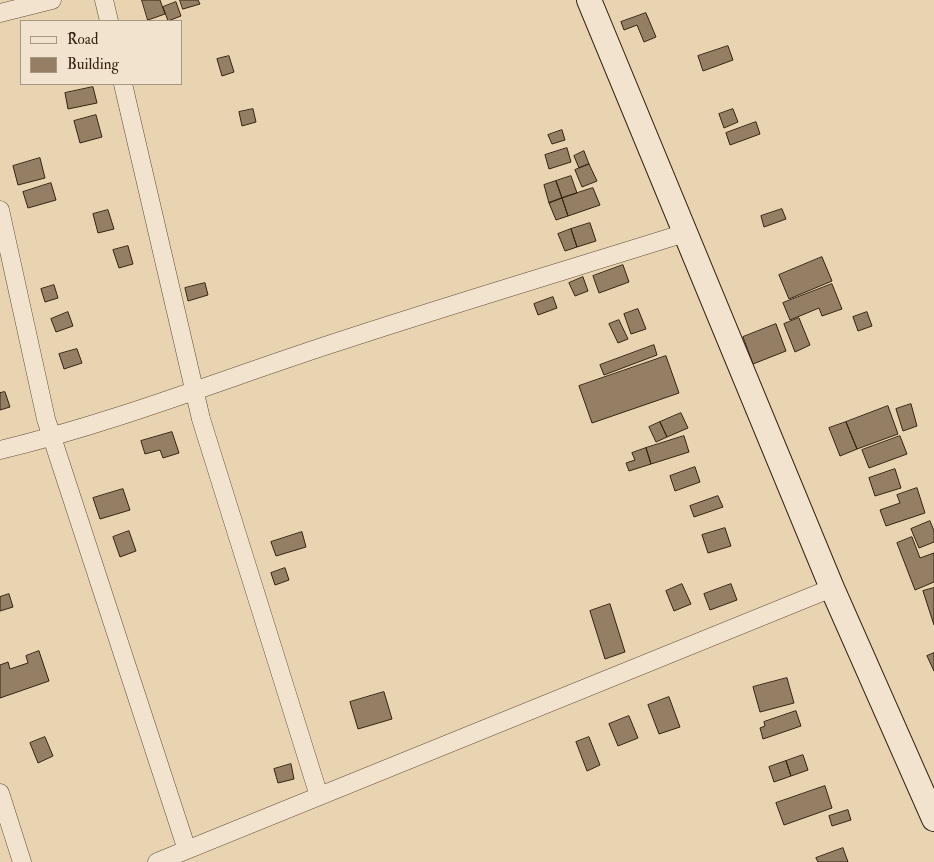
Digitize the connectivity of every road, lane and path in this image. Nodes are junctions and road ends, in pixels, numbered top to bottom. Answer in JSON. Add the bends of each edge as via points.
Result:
{"nodes":[{"id":1,"x":52,"y":0,"type":"edge"},
{"id":2,"x":104,"y":0,"type":"edge"},
{"id":3,"x":589,"y":0,"type":"edge"},
{"id":4,"x":0,"y":13,"type":"edge"},
{"id":5,"x":109,"y":20,"type":"edge"},
{"id":6,"x":123,"y":85,"type":"edge"},
{"id":7,"x":0,"y":210,"type":"edge"},
{"id":8,"x":685,"y":233,"type":"junction"},
{"id":9,"x":194,"y":392,"type":"junction"},
{"id":10,"x":52,"y":438,"type":"junction"},
{"id":11,"x":0,"y":450,"type":"edge"},
{"id":12,"x":832,"y":588,"type":"junction"},
{"id":13,"x":0,"y":793,"type":"edge"},
{"id":14,"x":319,"y":796,"type":"junction"},
{"id":15,"x":934,"y":819,"type":"edge"},
{"id":16,"x":187,"y":850,"type":"junction"},
{"id":17,"x":22,"y":862,"type":"edge"},
{"id":18,"x":157,"y":862,"type":"edge"}],
"edges":[{"from":1,"to":4,"type":"street"},
{"from":2,"to":5,"type":"street"},
{"from":3,"to":8,"type":"street"},
{"from":6,"to":9,"type":"street"},
{"from":7,"to":10,"type":"street"},
{"from":8,"to":9,"type":"street","via":[[331,344]]},
{"from":8,"to":12,"type":"street"},
{"from":9,"to":10,"type":"street"},
{"from":9,"to":14,"type":"street"},
{"from":10,"to":11,"type":"street"},
{"from":10,"to":16,"type":"street"},
{"from":12,"to":14,"type":"street"},
{"from":12,"to":15,"type":"street"},
{"from":13,"to":17,"type":"street"},
{"from":14,"to":16,"type":"street"},
{"from":16,"to":18,"type":"street"}]}
